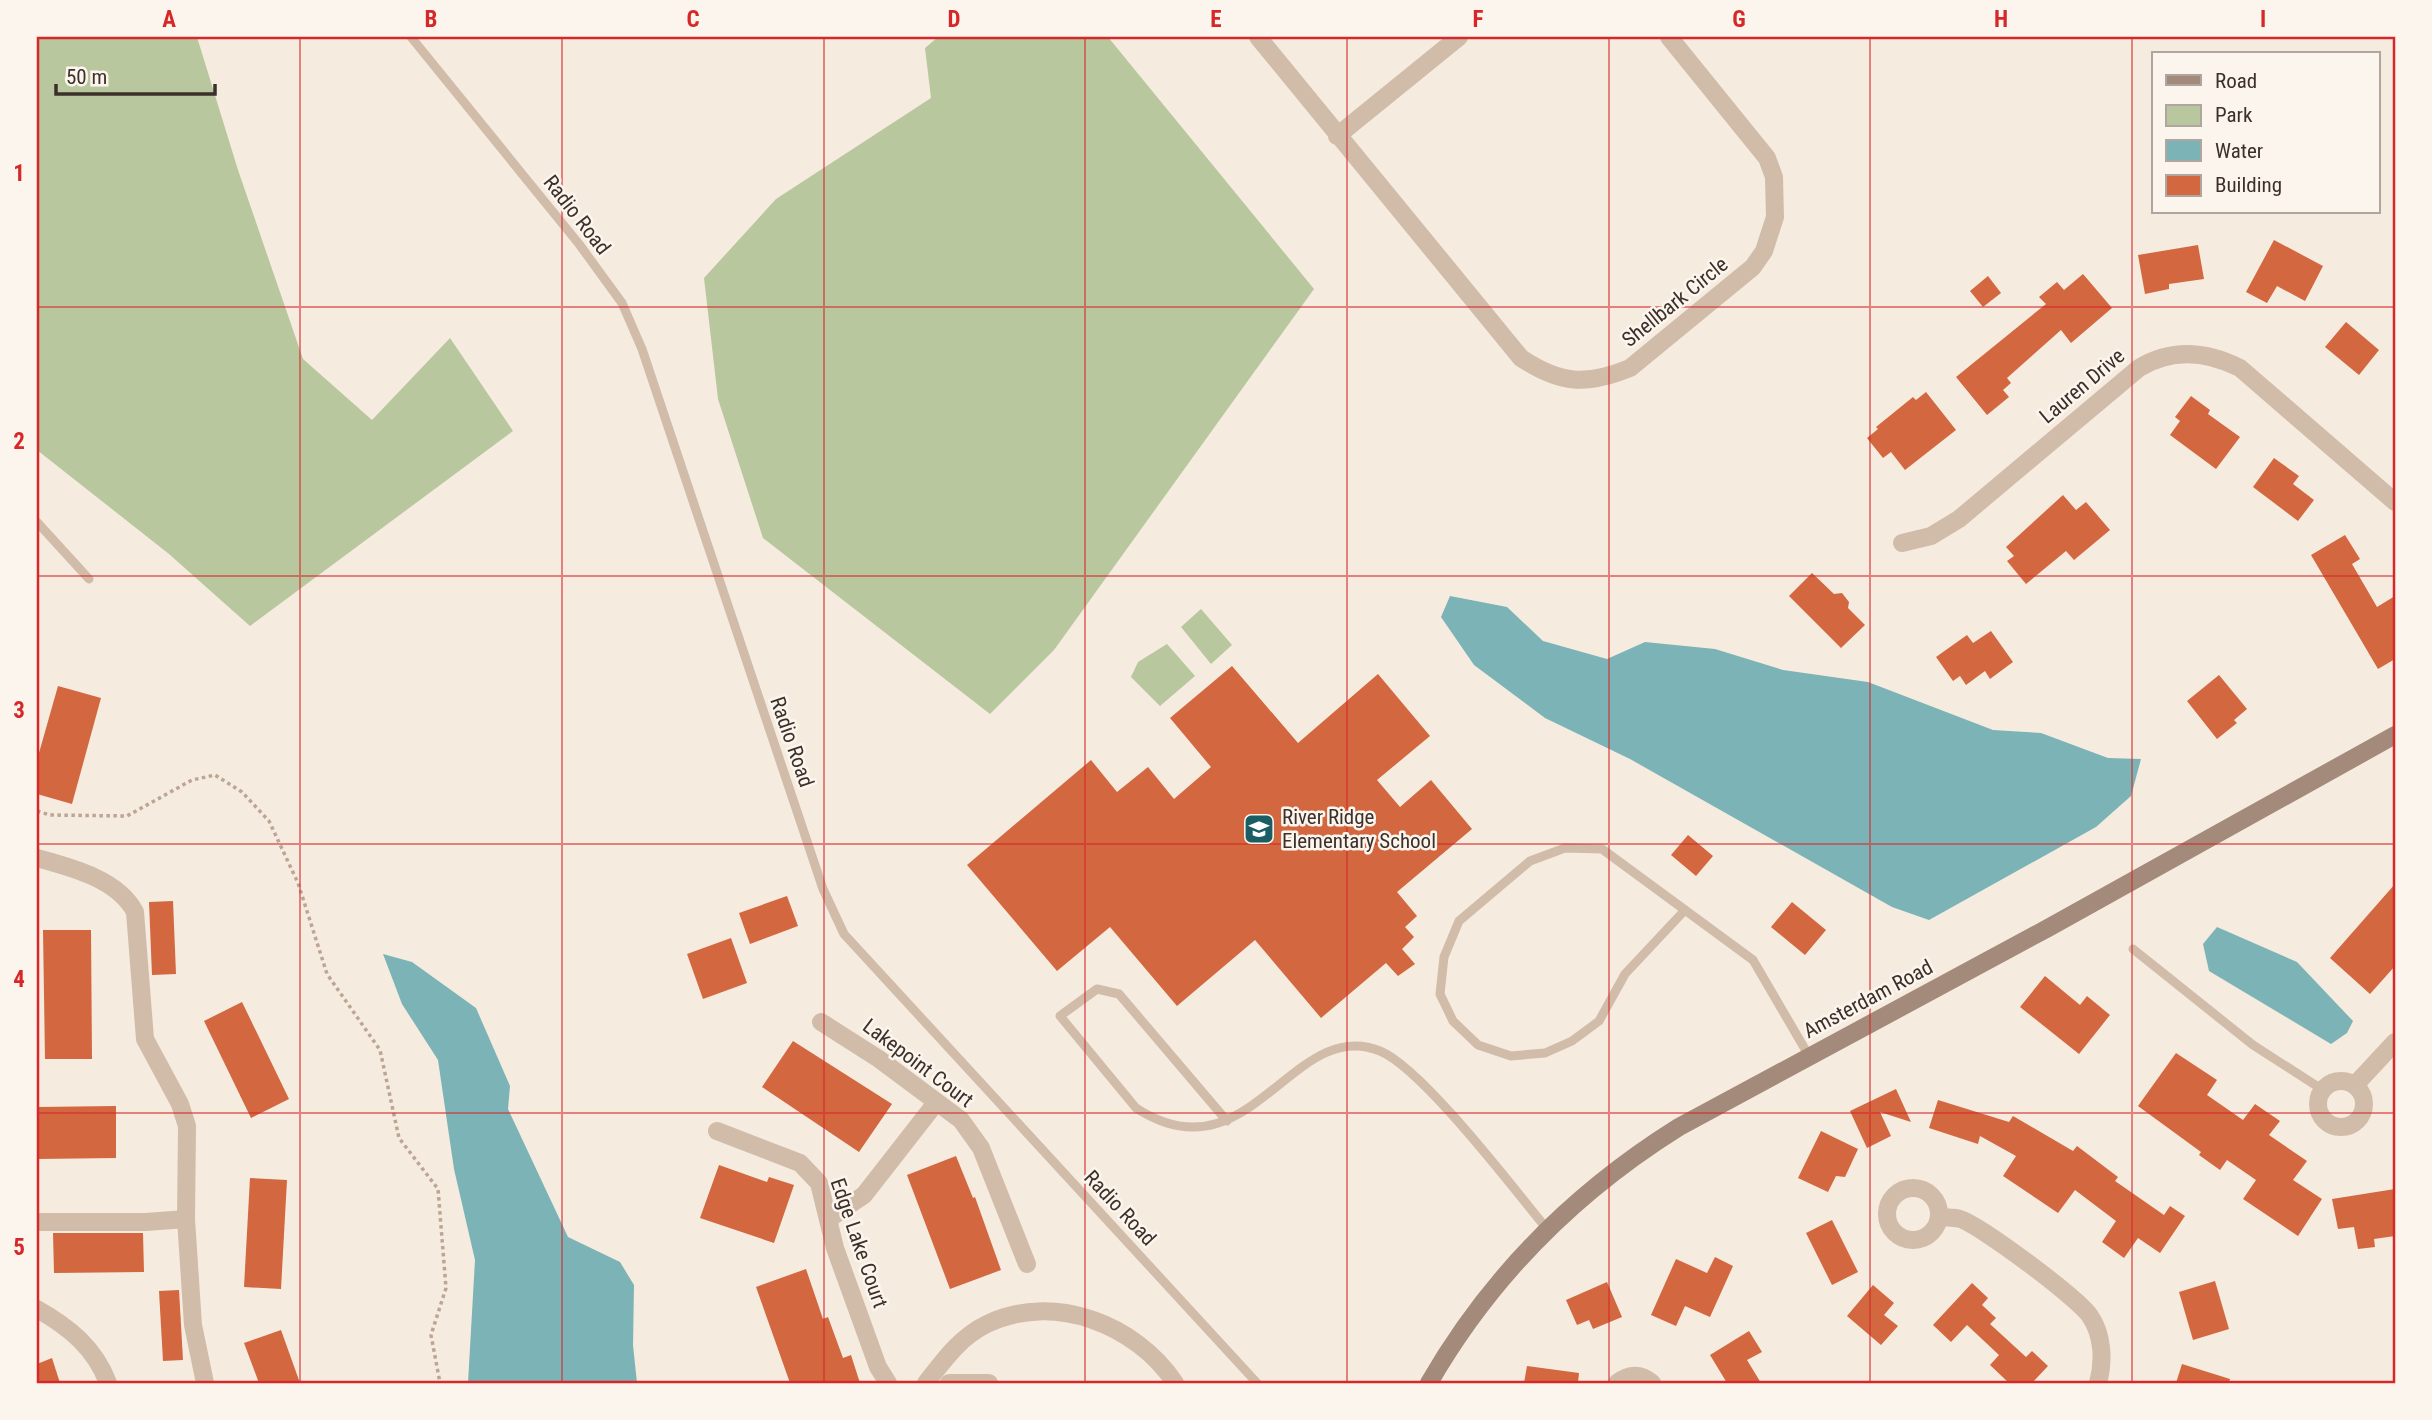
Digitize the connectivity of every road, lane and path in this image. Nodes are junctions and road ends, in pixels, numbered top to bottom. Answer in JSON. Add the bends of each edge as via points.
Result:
{"nodes":[{"id":1,"x":411,"y":37,"type":"edge"},
{"id":2,"x":1258,"y":37,"type":"edge"},
{"id":3,"x":1459,"y":37,"type":"edge"},
{"id":4,"x":1669,"y":37,"type":"edge"},
{"id":5,"x":1337,"y":136,"type":"junction"},
{"id":6,"x":2395,"y":502,"type":"edge"},
{"id":7,"x":37,"y":522,"type":"edge"},
{"id":8,"x":1902,"y":543,"type":"dead end"},
{"id":9,"x":89,"y":579,"type":"dead end"},
{"id":10,"x":2395,"y":735,"type":"edge"},
{"id":11,"x":37,"y":811,"type":"edge"},
{"id":12,"x":37,"y":858,"type":"edge"},
{"id":13,"x":1685,"y":910,"type":"junction"},
{"id":14,"x":2133,"y":949,"type":"dead end"},
{"id":15,"x":821,"y":1022,"type":"dead end"},
{"id":16,"x":2395,"y":1042,"type":"edge"},
{"id":17,"x":1809,"y":1056,"type":"junction"},
{"id":18,"x":2355,"y":1085,"type":"junction"},
{"id":19,"x":2323,"y":1090,"type":"junction"},
{"id":20,"x":935,"y":1104,"type":"junction"},
{"id":21,"x":1227,"y":1121,"type":"junction"},
{"id":22,"x":717,"y":1131,"type":"dead end"},
{"id":23,"x":1939,"y":1217,"type":"dead end"},
{"id":24,"x":830,"y":1218,"type":"junction"},
{"id":25,"x":186,"y":1219,"type":"junction"},
{"id":26,"x":37,"y":1222,"type":"edge"},
{"id":27,"x":1547,"y":1229,"type":"junction"},
{"id":28,"x":1027,"y":1265,"type":"dead end"},
{"id":29,"x":37,"y":1309,"type":"edge"},
{"id":30,"x":108,"y":1383,"type":"edge"},
{"id":31,"x":205,"y":1383,"type":"edge"},
{"id":32,"x":440,"y":1383,"type":"edge"},
{"id":33,"x":888,"y":1383,"type":"edge"},
{"id":34,"x":926,"y":1383,"type":"edge"},
{"id":35,"x":949,"y":1383,"type":"edge"},
{"id":36,"x":989,"y":1383,"type":"edge"},
{"id":37,"x":1175,"y":1383,"type":"edge"},
{"id":38,"x":1257,"y":1383,"type":"edge"},
{"id":39,"x":1429,"y":1383,"type":"edge"},
{"id":40,"x":1617,"y":1383,"type":"edge"},
{"id":41,"x":1652,"y":1383,"type":"edge"},
{"id":42,"x":2098,"y":1383,"type":"edge"}],
"edges":[{"from":1,"to":38,"type":"lane","name":"Radio Road","via":[[622,303],[642,349],[823,889],[844,934]]},
{"from":2,"to":5,"type":"street","name":"Shellbark Circle"},
{"from":3,"to":5,"type":"street"},
{"from":4,"to":5,"type":"street","name":"Shellbark Circle","via":[[1767,158],[1774,177],[1775,217],[1768,243],[1753,267],[1630,368],[1613,375],[1573,381],[1554,377],[1521,358]]},
{"from":6,"to":8,"type":"street","name":"Lauren Drive","via":[[2240,368],[2218,357],[2174,354],[2138,368],[1959,519],[1931,536]]},
{"from":7,"to":9,"type":"lane"},
{"from":10,"to":17,"type":"main road","name":"Amsterdam Road"},
{"from":11,"to":32,"type":"path","via":[[127,816],[192,780],[215,775],[242,792],[269,821],[298,883],[327,974],[380,1050],[399,1138],[438,1189],[446,1288],[431,1335]]},
{"from":12,"to":25,"type":"street","via":[[74,868],[112,887],[129,900],[135,912],[145,1039],[187,1126]]},
{"from":13,"to":13,"type":"lane","via":[[1602,849],[1565,848],[1530,861],[1459,921],[1444,957],[1440,994],[1453,1021],[1478,1045],[1511,1056],[1545,1053],[1599,1021],[1625,974]]},
{"from":13,"to":17,"type":"lane","via":[[1753,960]]},
{"from":14,"to":19,"type":"lane","via":[[2253,1045]]},
{"from":15,"to":20,"type":"street","name":"Lakepoint Court","via":[[879,1059]]},
{"from":16,"to":18,"type":"street"},
{"from":17,"to":27,"type":"main road","name":"Amsterdam Road","via":[[1634,1155]]},
{"from":18,"to":19,"type":"street","via":[[2342,1081]]},
{"from":18,"to":19,"type":"street","via":[[2364,1098],[2362,1113],[2344,1127],[2323,1119],[2318,1104]]},
{"from":20,"to":24,"type":"street","via":[[864,1195]]},
{"from":20,"to":28,"type":"street","name":"Lakepoint Court","via":[[961,1120],[981,1148]]},
{"from":21,"to":21,"type":"lane","via":[[1185,1128],[1152,1119],[1121,1094],[1060,1016],[1097,989],[1119,994]]},
{"from":21,"to":27,"type":"lane","via":[[1248,1111],[1303,1065],[1328,1052],[1347,1048],[1381,1051],[1427,1090]]},
{"from":22,"to":24,"type":"street","name":"Edge Lake Court","via":[[800,1163],[819,1183]]},
{"from":23,"to":42,"type":"street","via":[[1962,1219],[2068,1292],[2090,1316],[2099,1335]]},
{"from":24,"to":33,"type":"street","name":"Edge Lake Court","via":[[835,1248]]},
{"from":25,"to":26,"type":"street"},
{"from":25,"to":31,"type":"street","via":[[193,1325]]},
{"from":27,"to":39,"type":"main road","name":"Amsterdam Road","via":[[1486,1297]]},
{"from":29,"to":30,"type":"street","via":[[66,1325],[90,1350]]},
{"from":34,"to":37,"type":"street","via":[[954,1346],[986,1324],[1025,1311],[1069,1311],[1110,1326],[1143,1349]]},
{"from":35,"to":36,"type":"street"},
{"from":40,"to":41,"type":"street","via":[[1639,1376]]}]}
